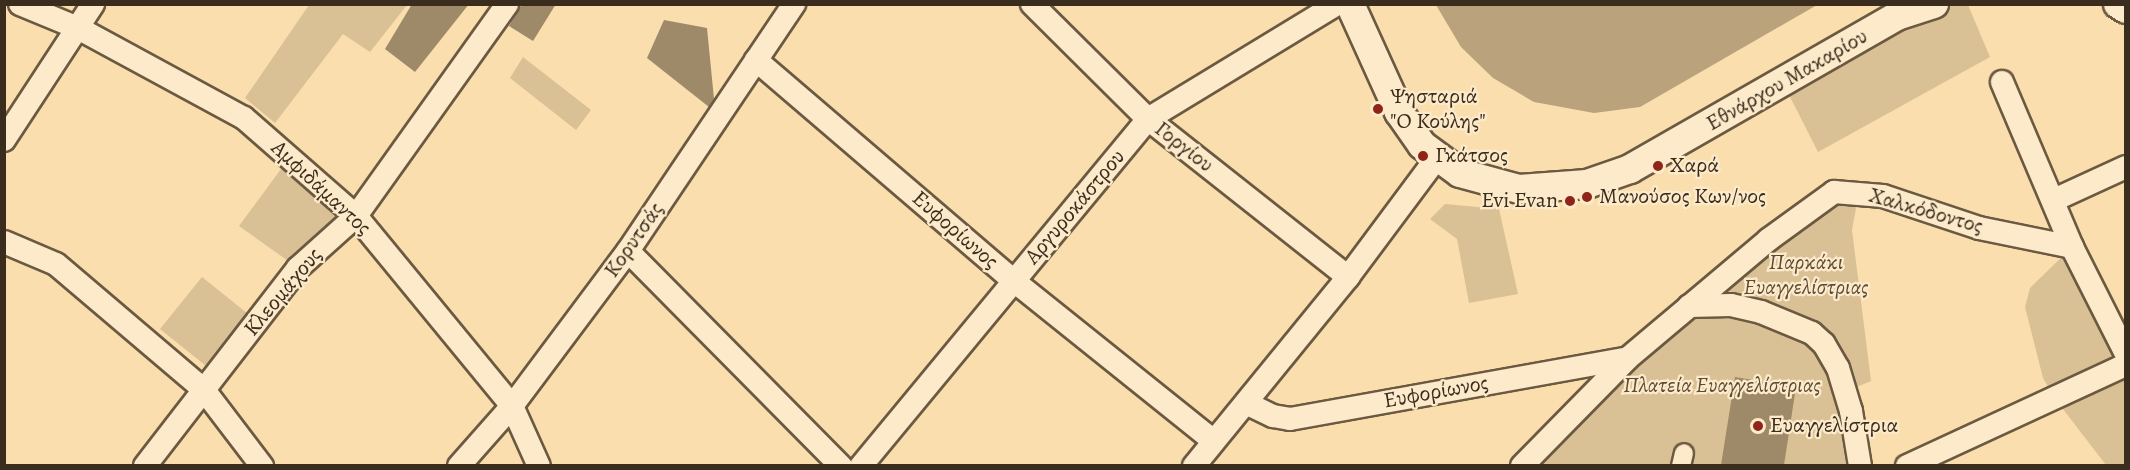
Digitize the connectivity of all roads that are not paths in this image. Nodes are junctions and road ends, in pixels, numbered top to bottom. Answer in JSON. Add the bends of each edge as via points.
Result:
{"nodes":[{"id":1,"x":20,"y":4,"type":"edge"},
{"id":2,"x":93,"y":4,"type":"edge"},
{"id":3,"x":507,"y":4,"type":"edge"},
{"id":4,"x":794,"y":4,"type":"edge"},
{"id":5,"x":1032,"y":4,"type":"edge"},
{"id":6,"x":1337,"y":4,"type":"edge"},
{"id":7,"x":1350,"y":4,"type":"edge"},
{"id":8,"x":1934,"y":4,"type":"edge"},
{"id":9,"x":2118,"y":4,"type":"edge"},
{"id":10,"x":2126,"y":9,"type":"edge"},
{"id":11,"x":1895,"y":10,"type":"edge"},
{"id":12,"x":78,"y":28,"type":"junction"},
{"id":13,"x":756,"y":60,"type":"junction"},
{"id":14,"x":2002,"y":82,"type":"dead end"},
{"id":15,"x":1148,"y":118,"type":"junction"},
{"id":16,"x":4,"y":140,"type":"edge"},
{"id":17,"x":1436,"y":159,"type":"junction"},
{"id":18,"x":2126,"y":166,"type":"edge"},
{"id":19,"x":2054,"y":200,"type":"junction"},
{"id":20,"x":356,"y":216,"type":"junction"},
{"id":21,"x":4,"y":242,"type":"edge"},
{"id":22,"x":2072,"y":247,"type":"junction"},
{"id":23,"x":628,"y":251,"type":"junction"},
{"id":24,"x":1348,"y":277,"type":"junction"},
{"id":25,"x":1014,"y":281,"type":"junction"},
{"id":26,"x":1689,"y":306,"type":"junction"},
{"id":27,"x":2126,"y":354,"type":"edge"},
{"id":28,"x":1628,"y":357,"type":"junction"},
{"id":29,"x":2126,"y":365,"type":"edge"},
{"id":30,"x":204,"y":390,"type":"junction"},
{"id":31,"x":1246,"y":403,"type":"junction"},
{"id":32,"x":512,"y":406,"type":"junction"},
{"id":33,"x":1214,"y":441,"type":"junction"},
{"id":34,"x":539,"y":464,"type":"edge"},
{"id":35,"x":145,"y":465,"type":"edge"},
{"id":36,"x":262,"y":465,"type":"edge"},
{"id":37,"x":459,"y":465,"type":"edge"},
{"id":38,"x":842,"y":465,"type":"edge"},
{"id":39,"x":861,"y":465,"type":"edge"},
{"id":40,"x":1194,"y":465,"type":"edge"},
{"id":41,"x":1522,"y":465,"type":"edge"},
{"id":42,"x":1860,"y":465,"type":"edge"},
{"id":43,"x":1907,"y":465,"type":"edge"}],
"edges":[{"from":1,"to":12,"type":"street","name":"Αμφιδάμαντος"},
{"from":2,"to":12,"type":"street"},
{"from":3,"to":20,"type":"street","name":"Κλεομάχους"},
{"from":4,"to":13,"type":"street","name":"Κορυτσάς"},
{"from":5,"to":15,"type":"street","name":"Γοργίου"},
{"from":6,"to":15,"type":"street","name":"Αργυροκάστρου"},
{"from":7,"to":17,"type":"street","name":"Εθνάρχου Μακαρίου","via":[[1399,112]]},
{"from":8,"to":11,"type":"street","name":"Εθνάρχου Μακαρίου"},
{"from":9,"to":10,"type":"street"},
{"from":11,"to":17,"type":"street","name":"Εθνάρχου Μακαρίου","via":[[1668,150],[1607,178],[1564,188],[1519,189],[1478,180]]},
{"from":12,"to":16,"type":"street"},
{"from":12,"to":20,"type":"street","name":"Αμφιδάμαντος","via":[[244,118]]},
{"from":13,"to":23,"type":"street","name":"Κορυτσάς"},
{"from":13,"to":25,"type":"street","name":"Ευφορίωνος"},
{"from":14,"to":19,"type":"street"},
{"from":15,"to":24,"type":"street","name":"Γοργίου"},
{"from":15,"to":25,"type":"street","name":"Αργυροκάστρου"},
{"from":17,"to":24,"type":"street"},
{"from":18,"to":19,"type":"street"},
{"from":19,"to":22,"type":"street"},
{"from":20,"to":30,"type":"street","name":"Κλεομάχους","via":[[298,268]]},
{"from":20,"to":32,"type":"street","name":"Αμφιδάμαντος"},
{"from":21,"to":30,"type":"street","via":[[56,264]]},
{"from":22,"to":26,"type":"street","name":"Χαλκόδοντος","via":[[1979,228],[1883,196],[1834,192],[1768,240]]},
{"from":22,"to":27,"type":"street"},
{"from":23,"to":32,"type":"street","name":"Κορυτσάς"},
{"from":23,"to":38,"type":"street"},
{"from":24,"to":31,"type":"street"},
{"from":25,"to":33,"type":"street","name":"Ευφορίωνος"},
{"from":25,"to":39,"type":"street","name":"Αργυροκάστρου"},
{"from":26,"to":28,"type":"street","name":"Χαλκόδοντος"},
{"from":26,"to":42,"type":"street","via":[[1731,305],[1761,312],[1812,333],[1824,344],[1838,369],[1851,411]]},
{"from":28,"to":31,"type":"street","name":"Ευφορίωνος","via":[[1290,419]]},
{"from":28,"to":41,"type":"street","name":"Χαλκόδοντος"},
{"from":29,"to":43,"type":"street"},
{"from":30,"to":35,"type":"street","name":"Κλεομάχους"},
{"from":30,"to":36,"type":"street"},
{"from":31,"to":33,"type":"street"},
{"from":32,"to":34,"type":"street","name":"Αμφιδάμαντος"},
{"from":32,"to":37,"type":"street","name":"Κορυτσάς"},
{"from":33,"to":40,"type":"street"}]}
